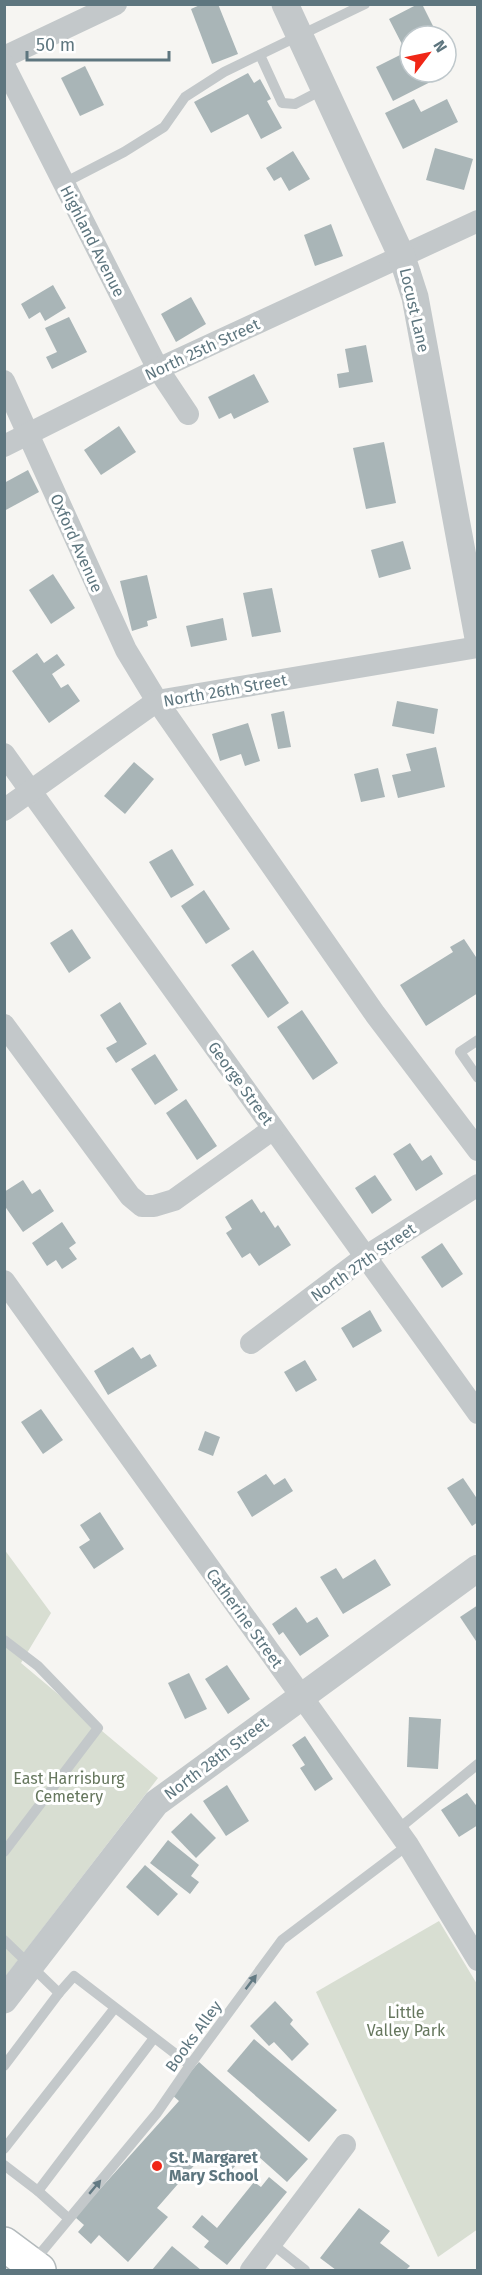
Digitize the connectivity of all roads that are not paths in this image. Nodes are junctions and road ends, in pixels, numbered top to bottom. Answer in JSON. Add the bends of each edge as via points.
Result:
{"nodes":[{"id":1,"x":116,"y":4,"type":"edge"},
{"id":2,"x":285,"y":4,"type":"edge"},
{"id":3,"x":365,"y":4,"type":"edge"},
{"id":4,"x":300,"y":35,"type":"junction"},
{"id":5,"x":260,"y":55,"type":"junction"},
{"id":6,"x":4,"y":57,"type":"edge"},
{"id":7,"x":4,"y":66,"type":"edge"},
{"id":8,"x":325,"y":89,"type":"junction"},
{"id":9,"x":64,"y":183,"type":"junction"},
{"id":10,"x":477,"y":221,"type":"edge"},
{"id":11,"x":402,"y":257,"type":"junction"},
{"id":12,"x":158,"y":369,"type":"junction"},
{"id":13,"x":4,"y":381,"type":"edge"},
{"id":14,"x":188,"y":414,"type":"dead end"},
{"id":15,"x":30,"y":435,"type":"junction"},
{"id":16,"x":4,"y":446,"type":"edge"},
{"id":17,"x":477,"y":638,"type":"edge"},
{"id":18,"x":477,"y":647,"type":"edge"},
{"id":19,"x":157,"y":701,"type":"junction"},
{"id":20,"x":4,"y":754,"type":"edge"},
{"id":21,"x":31,"y":790,"type":"junction"},
{"id":22,"x":4,"y":810,"type":"edge"},
{"id":23,"x":4,"y":1026,"type":"edge"},
{"id":24,"x":477,"y":1040,"type":"edge"},
{"id":25,"x":477,"y":1078,"type":"edge"},
{"id":26,"x":273,"y":1129,"type":"junction"},
{"id":27,"x":477,"y":1150,"type":"edge"},
{"id":28,"x":477,"y":1185,"type":"edge"},
{"id":29,"x":365,"y":1257,"type":"junction"},
{"id":30,"x":4,"y":1281,"type":"edge"},
{"id":31,"x":251,"y":1343,"type":"dead end"},
{"id":32,"x":477,"y":1413,"type":"edge"},
{"id":33,"x":477,"y":1568,"type":"edge"},
{"id":34,"x":4,"y":1640,"type":"edge"},
{"id":35,"x":301,"y":1696,"type":"junction"},
{"id":36,"x":477,"y":1764,"type":"edge"},
{"id":37,"x":402,"y":1838,"type":"junction"},
{"id":38,"x":4,"y":1852,"type":"edge"},
{"id":39,"x":4,"y":1940,"type":"edge"},
{"id":40,"x":477,"y":1960,"type":"edge"},
{"id":41,"x":30,"y":1965,"type":"junction"},
{"id":42,"x":58,"y":1993,"type":"junction"},
{"id":43,"x":4,"y":2000,"type":"edge"},
{"id":44,"x":114,"y":2008,"type":"junction"},
{"id":45,"x":154,"y":2038,"type":"junction"},
{"id":46,"x":190,"y":2065,"type":"junction"},
{"id":47,"x":4,"y":2066,"type":"edge"},
{"id":48,"x":345,"y":2145,"type":"dead end"},
{"id":49,"x":4,"y":2149,"type":"edge"},
{"id":50,"x":4,"y":2165,"type":"edge"},
{"id":51,"x":38,"y":2191,"type":"junction"},
{"id":52,"x":69,"y":2218,"type":"junction"},
{"id":53,"x":271,"y":2243,"type":"junction"},
{"id":54,"x":4,"y":2244,"type":"edge"},
{"id":55,"x":32,"y":2269,"type":"edge"},
{"id":56,"x":251,"y":2271,"type":"edge"},
{"id":57,"x":305,"y":2271,"type":"edge"}],
"edges":[{"from":1,"to":6,"type":"street"},
{"from":2,"to":4,"type":"street","name":"Locust Lane"},
{"from":3,"to":4,"type":"lane"},
{"from":4,"to":5,"type":"lane"},
{"from":4,"to":8,"type":"street","name":"Locust Lane"},
{"from":5,"to":8,"type":"lane","via":[[282,104],[295,104]]},
{"from":5,"to":9,"type":"lane","via":[[185,97],[164,127]]},
{"from":7,"to":9,"type":"street","name":"Highland Avenue"},
{"from":8,"to":11,"type":"street","name":"Locust Lane"},
{"from":9,"to":12,"type":"street","name":"Highland Avenue"},
{"from":10,"to":11,"type":"street","name":"North 25th Street"},
{"from":11,"to":12,"type":"street","name":"North 25th Street"},
{"from":11,"to":17,"type":"street","name":"Locust Lane","via":[[416,297]]},
{"from":12,"to":14,"type":"street","name":"Highland Avenue"},
{"from":12,"to":15,"type":"street","name":"North 25th Street"},
{"from":13,"to":15,"type":"street","name":"Oxford Avenue"},
{"from":15,"to":16,"type":"street","name":"North 25th Street"},
{"from":15,"to":19,"type":"street","name":"Oxford Avenue","via":[[126,650]]},
{"from":18,"to":19,"type":"street","name":"North 26th Street"},
{"from":19,"to":21,"type":"street","name":"North 26th Street"},
{"from":19,"to":27,"type":"street","via":[[375,1014]]},
{"from":20,"to":21,"type":"street","name":"George Street"},
{"from":21,"to":22,"type":"street","name":"North 26th Street"},
{"from":21,"to":26,"type":"street","name":"George Street"},
{"from":23,"to":26,"type":"street","via":[[130,1196],[142,1206],[174,1200]]},
{"from":24,"to":25,"type":"lane","via":[[460,1052]]},
{"from":26,"to":29,"type":"street","name":"George Street"},
{"from":28,"to":29,"type":"street","name":"North 27th Street"},
{"from":29,"to":31,"type":"street","name":"North 27th Street"},
{"from":29,"to":32,"type":"street","name":"George Street"},
{"from":30,"to":35,"type":"street","name":"Catherine Street"},
{"from":33,"to":35,"type":"street","name":"North 28th Street"},
{"from":34,"to":38,"type":"lane","via":[[38,1666],[98,1728]]},
{"from":35,"to":37,"type":"street","name":"Catherine Street"},
{"from":35,"to":41,"type":"street","name":"North 28th Street","via":[[156,1803]]},
{"from":36,"to":37,"type":"lane","name":"Books Alley"},
{"from":37,"to":40,"type":"street","name":"Catherine Street"},
{"from":46,"to":37,"type":"lane","name":"Books Alley","one_way":true,"via":[[282,1940]]},
{"from":39,"to":41,"type":"lane"},
{"from":41,"to":42,"type":"lane"},
{"from":41,"to":43,"type":"street","name":"North 28th Street"},
{"from":42,"to":44,"type":"lane","via":[[74,1976]]},
{"from":42,"to":47,"type":"lane"},
{"from":44,"to":45,"type":"lane"},
{"from":44,"to":49,"type":"lane"},
{"from":45,"to":46,"type":"lane"},
{"from":45,"to":51,"type":"lane"},
{"from":52,"to":46,"type":"lane","name":"Books Alley","one_way":true,"via":[[157,2113]]},
{"from":48,"to":53,"type":"street"},
{"from":50,"to":51,"type":"lane"},
{"from":51,"to":52,"type":"lane"},
{"from":52,"to":55,"type":"lane","name":"Books Alley"},
{"from":53,"to":56,"type":"street"},
{"from":53,"to":57,"type":"lane"},
{"from":54,"to":55,"type":"main road"}]}
